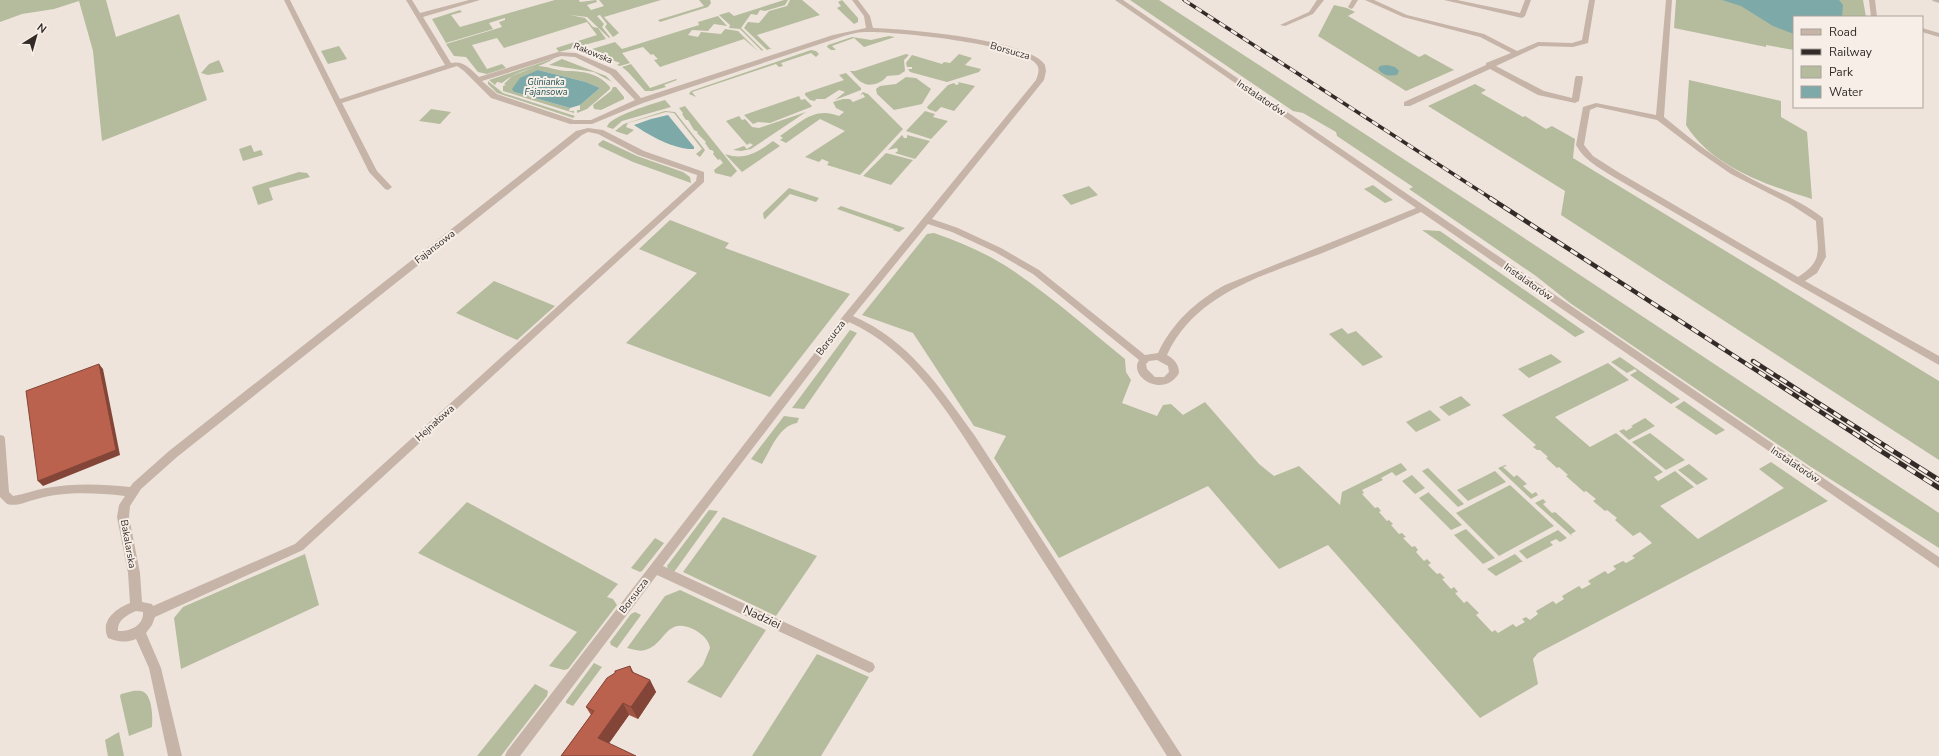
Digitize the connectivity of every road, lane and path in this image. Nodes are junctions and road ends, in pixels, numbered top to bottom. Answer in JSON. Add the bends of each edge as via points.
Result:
{"nodes":[{"id":1,"x":288,"y":0,"type":"edge"},
{"id":2,"x":409,"y":0,"type":"edge"},
{"id":3,"x":477,"y":0,"type":"edge"},
{"id":4,"x":855,"y":0,"type":"edge"},
{"id":5,"x":1118,"y":0,"type":"edge"},
{"id":6,"x":1321,"y":0,"type":"edge"},
{"id":7,"x":1355,"y":0,"type":"edge"},
{"id":8,"x":1368,"y":0,"type":"edge"},
{"id":9,"x":1447,"y":0,"type":"edge"},
{"id":10,"x":1528,"y":0,"type":"edge"},
{"id":11,"x":1592,"y":0,"type":"edge"},
{"id":12,"x":1669,"y":0,"type":"edge"},
{"id":13,"x":1872,"y":0,"type":"edge"},
{"id":14,"x":1936,"y":0,"type":"edge"},
{"id":15,"x":1939,"y":1,"type":"edge"},
{"id":16,"x":1351,"y":7,"type":"dead end"},
{"id":17,"x":418,"y":16,"type":"junction"},
{"id":18,"x":1874,"y":16,"type":"edge"},
{"id":19,"x":1283,"y":25,"type":"dead end"},
{"id":20,"x":870,"y":30,"type":"junction"},
{"id":21,"x":1923,"y":30,"type":"edge"},
{"id":22,"x":1939,"y":35,"type":"edge"},
{"id":23,"x":1516,"y":53,"type":"junction"},
{"id":24,"x":448,"y":66,"type":"junction"},
{"id":25,"x":1489,"y":66,"type":"junction"},
{"id":26,"x":1579,"y":78,"type":"dead end"},
{"id":27,"x":477,"y":80,"type":"junction"},
{"id":28,"x":640,"y":101,"type":"junction"},
{"id":29,"x":337,"y":102,"type":"junction"},
{"id":30,"x":1407,"y":104,"type":"dead end"},
{"id":31,"x":1660,"y":118,"type":"junction"},
{"id":32,"x":388,"y":187,"type":"dead end"},
{"id":33,"x":692,"y":190,"type":"joint"},
{"id":34,"x":1422,"y":209,"type":"junction"},
{"id":35,"x":926,"y":220,"type":"junction"},
{"id":36,"x":1798,"y":281,"type":"junction"},
{"id":37,"x":847,"y":317,"type":"junction"},
{"id":38,"x":1162,"y":357,"type":"junction"},
{"id":39,"x":1144,"y":360,"type":"junction"},
{"id":40,"x":1939,"y":361,"type":"edge"},
{"id":41,"x":0,"y":439,"type":"edge"},
{"id":42,"x":173,"y":454,"type":"joint"},
{"id":43,"x":132,"y":492,"type":"junction"},
{"id":44,"x":1939,"y":563,"type":"edge"},
{"id":45,"x":656,"y":568,"type":"junction"},
{"id":46,"x":136,"y":606,"type":"junction"},
{"id":47,"x":150,"y":613,"type":"junction"},
{"id":48,"x":139,"y":632,"type":"junction"},
{"id":49,"x":869,"y":667,"type":"dead end"},
{"id":50,"x":174,"y":756,"type":"edge"},
{"id":51,"x":512,"y":756,"type":"edge"},
{"id":52,"x":1175,"y":756,"type":"edge"}],
"edges":[{"from":1,"to":29,"type":"street"},
{"from":2,"to":17,"type":"street"},
{"from":3,"to":17,"type":"street"},
{"from":4,"to":20,"type":"street","via":[[867,16]]},
{"from":5,"to":34,"type":"street","name":"Instalatorów"},
{"from":6,"to":19,"type":"street","via":[[1311,13]]},
{"from":7,"to":16,"type":"street"},
{"from":8,"to":23,"type":"street","via":[[1405,16],[1482,35]]},
{"from":9,"to":10,"type":"street","via":[[1522,16]]},
{"from":11,"to":23,"type":"street","via":[[1584,40],[1573,45],[1538,44]]},
{"from":12,"to":31,"type":"street"},
{"from":13,"to":18,"type":"street"},
{"from":14,"to":15,"type":"street"},
{"from":17,"to":24,"type":"street"},
{"from":20,"to":28,"type":"street","via":[[844,34]]},
{"from":20,"to":35,"type":"street","name":"Borsucza","via":[[966,40],[1030,55],[1041,63],[1043,71],[1040,80]]},
{"from":21,"to":22,"type":"street"},
{"from":23,"to":25,"type":"street"},
{"from":24,"to":27,"type":"street","via":[[463,66]]},
{"from":24,"to":29,"type":"street"},
{"from":25,"to":26,"type":"street","via":[[1541,93],[1575,101]]},
{"from":25,"to":30,"type":"street"},
{"from":27,"to":28,"type":"street","via":[[494,96],[573,122],[592,122]]},
{"from":27,"to":28,"type":"street","name":"Rakowska","via":[[569,53],[613,72]]},
{"from":29,"to":32,"type":"street","via":[[373,172]]},
{"from":31,"to":36,"type":"street","via":[[1710,158],[1745,179],[1807,208],[1820,220],[1822,257],[1814,271]]},
{"from":31,"to":36,"type":"street","via":[[1596,105],[1586,109],[1580,145],[1591,158],[1615,174]]},
{"from":33,"to":42,"type":"street","name":"Fajansowa","via":[[700,182],[701,174],[642,153],[600,132],[588,130],[579,133]]},
{"from":33,"to":47,"type":"street","name":"Hejnałowa","via":[[299,547]]},
{"from":34,"to":38,"type":"street","via":[[1219,293],[1186,319],[1167,345]]},
{"from":34,"to":44,"type":"street","name":"Instalatorów"},
{"from":35,"to":37,"type":"street","name":"Borsucza"},
{"from":35,"to":39,"type":"street","via":[[998,250],[1036,272]]},
{"from":36,"to":40,"type":"street"},
{"from":37,"to":45,"type":"street","name":"Borsucza"},
{"from":37,"to":52,"type":"street","via":[[888,339],[910,358],[934,389],[981,455]]},
{"from":38,"to":39,"type":"street","via":[[1152,356]]},
{"from":38,"to":39,"type":"street","via":[[1170,362],[1174,369],[1172,376],[1165,381],[1156,381],[1145,376],[1141,370]]},
{"from":41,"to":43,"type":"street","via":[[4,494],[11,501],[65,490],[100,489]]},
{"from":42,"to":43,"type":"street","name":"Bakalarska"},
{"from":43,"to":46,"type":"street","name":"Bakalarska","via":[[125,505],[123,517],[134,573]]},
{"from":45,"to":49,"type":"street","name":"Nadziei"},
{"from":45,"to":51,"type":"street","name":"Borsucza"},
{"from":46,"to":47,"type":"street","via":[[148,608]]},
{"from":46,"to":48,"type":"street","via":[[121,613],[111,624],[110,630],[116,637],[122,638]]},
{"from":47,"to":48,"type":"street","via":[[146,626]]},
{"from":48,"to":50,"type":"street","via":[[155,668]]}]}
